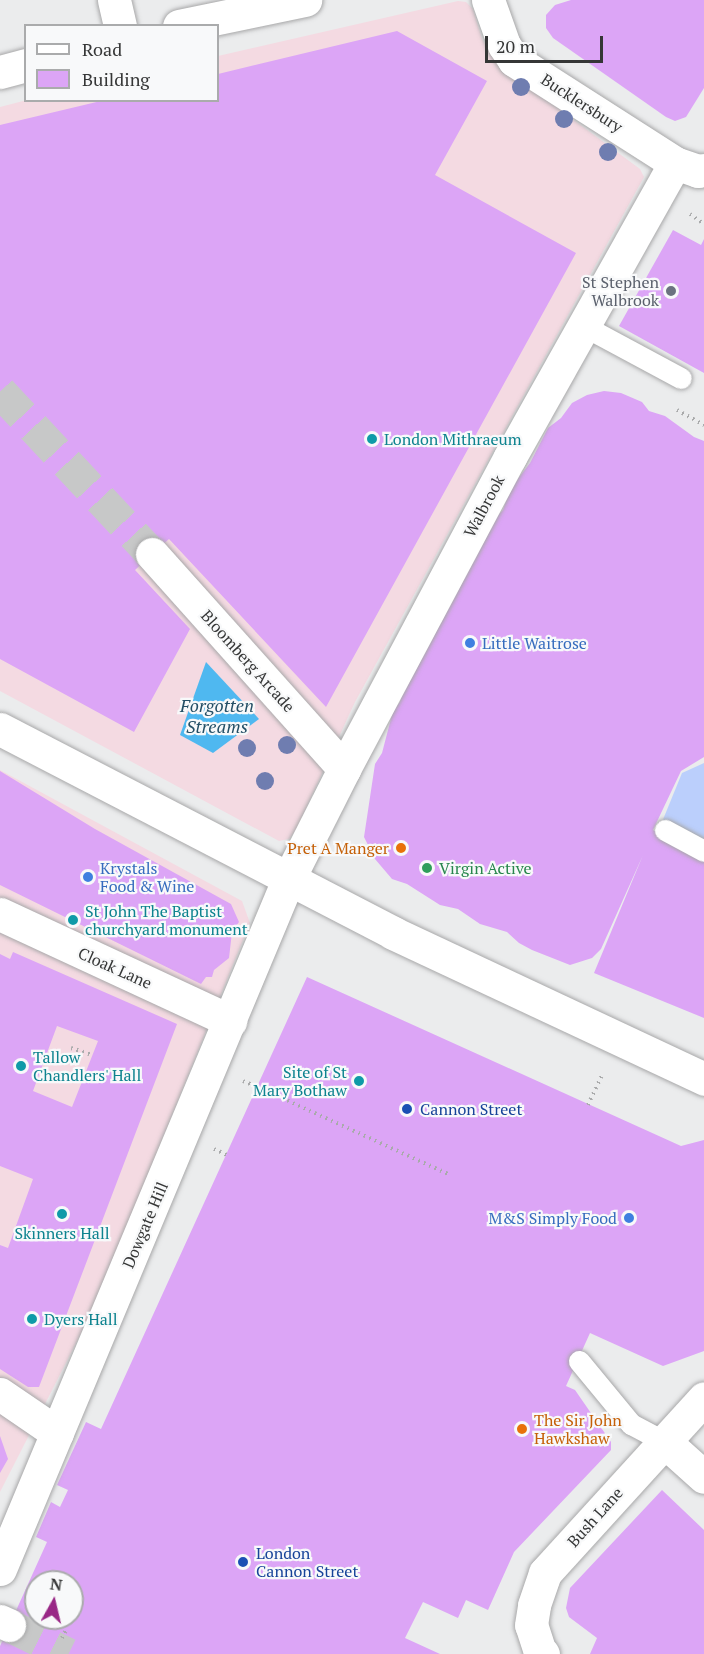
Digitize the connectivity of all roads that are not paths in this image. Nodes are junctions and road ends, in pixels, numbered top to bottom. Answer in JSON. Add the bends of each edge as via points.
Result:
{"nodes":[{"id":1,"x":114,"y":0,"type":"edge"},
{"id":2,"x":305,"y":0,"type":"edge"},
{"id":3,"x":488,"y":0,"type":"edge"},
{"id":4,"x":120,"y":24,"type":"edge"},
{"id":5,"x":189,"y":24,"type":"edge"},
{"id":6,"x":24,"y":66,"type":"edge"},
{"id":7,"x":0,"y":72,"type":"edge"},
{"id":8,"x":689,"y":166,"type":"edge"},
{"id":9,"x":582,"y":325,"type":"junction"},
{"id":10,"x":681,"y":378,"type":"dead end"},
{"id":11,"x":152,"y":554,"type":"tunnel mouth"},
{"id":12,"x":0,"y":729,"type":"edge"},
{"id":13,"x":344,"y":768,"type":"junction"},
{"id":14,"x":665,"y":830,"type":"dead end"},
{"id":15,"x":704,"y":851,"type":"edge"},
{"id":16,"x":288,"y":880,"type":"junction"},
{"id":17,"x":0,"y":914,"type":"edge"},
{"id":18,"x":231,"y":1021,"type":"junction"},
{"id":19,"x":704,"y":1079,"type":"edge"},
{"id":20,"x":579,"y":1361,"type":"dead end"},
{"id":21,"x":0,"y":1394,"type":"edge"},
{"id":22,"x":704,"y":1398,"type":"edge"},
{"id":23,"x":57,"y":1434,"type":"junction"},
{"id":24,"x":665,"y":1442,"type":"junction"},
{"id":25,"x":704,"y":1477,"type":"edge"},
{"id":26,"x":0,"y":1569,"type":"edge"},
{"id":27,"x":543,"y":1654,"type":"edge"}],
"edges":[{"from":1,"to":4,"type":"street"},
{"from":2,"to":5,"type":"street"},
{"from":3,"to":8,"type":"street","name":"Bucklersbury","via":[[504,45],[514,60]]},
{"from":6,"to":7,"type":"street"},
{"from":8,"to":9,"type":"street","name":"Walbrook"},
{"from":9,"to":10,"type":"lane"},
{"from":9,"to":13,"type":"street","name":"Walbrook"},
{"from":11,"to":13,"type":"street","name":"Bloomberg Arcade"},
{"from":12,"to":16,"type":"street"},
{"from":13,"to":16,"type":"street","name":"Walbrook"},
{"from":14,"to":15,"type":"lane"},
{"from":16,"to":18,"type":"street","name":"Dowgate Hill"},
{"from":16,"to":19,"type":"street"},
{"from":17,"to":18,"type":"street","name":"Cloak Lane"},
{"from":18,"to":23,"type":"street","name":"Dowgate Hill"},
{"from":20,"to":24,"type":"lane","via":[[631,1424]]},
{"from":21,"to":23,"type":"street"},
{"from":22,"to":24,"type":"street","name":"Bush Lane"},
{"from":23,"to":26,"type":"street","name":"Dowgate Hill"},
{"from":24,"to":25,"type":"street"},
{"from":24,"to":27,"type":"street","name":"Bush Lane","via":[[545,1573],[531,1625]]}]}
